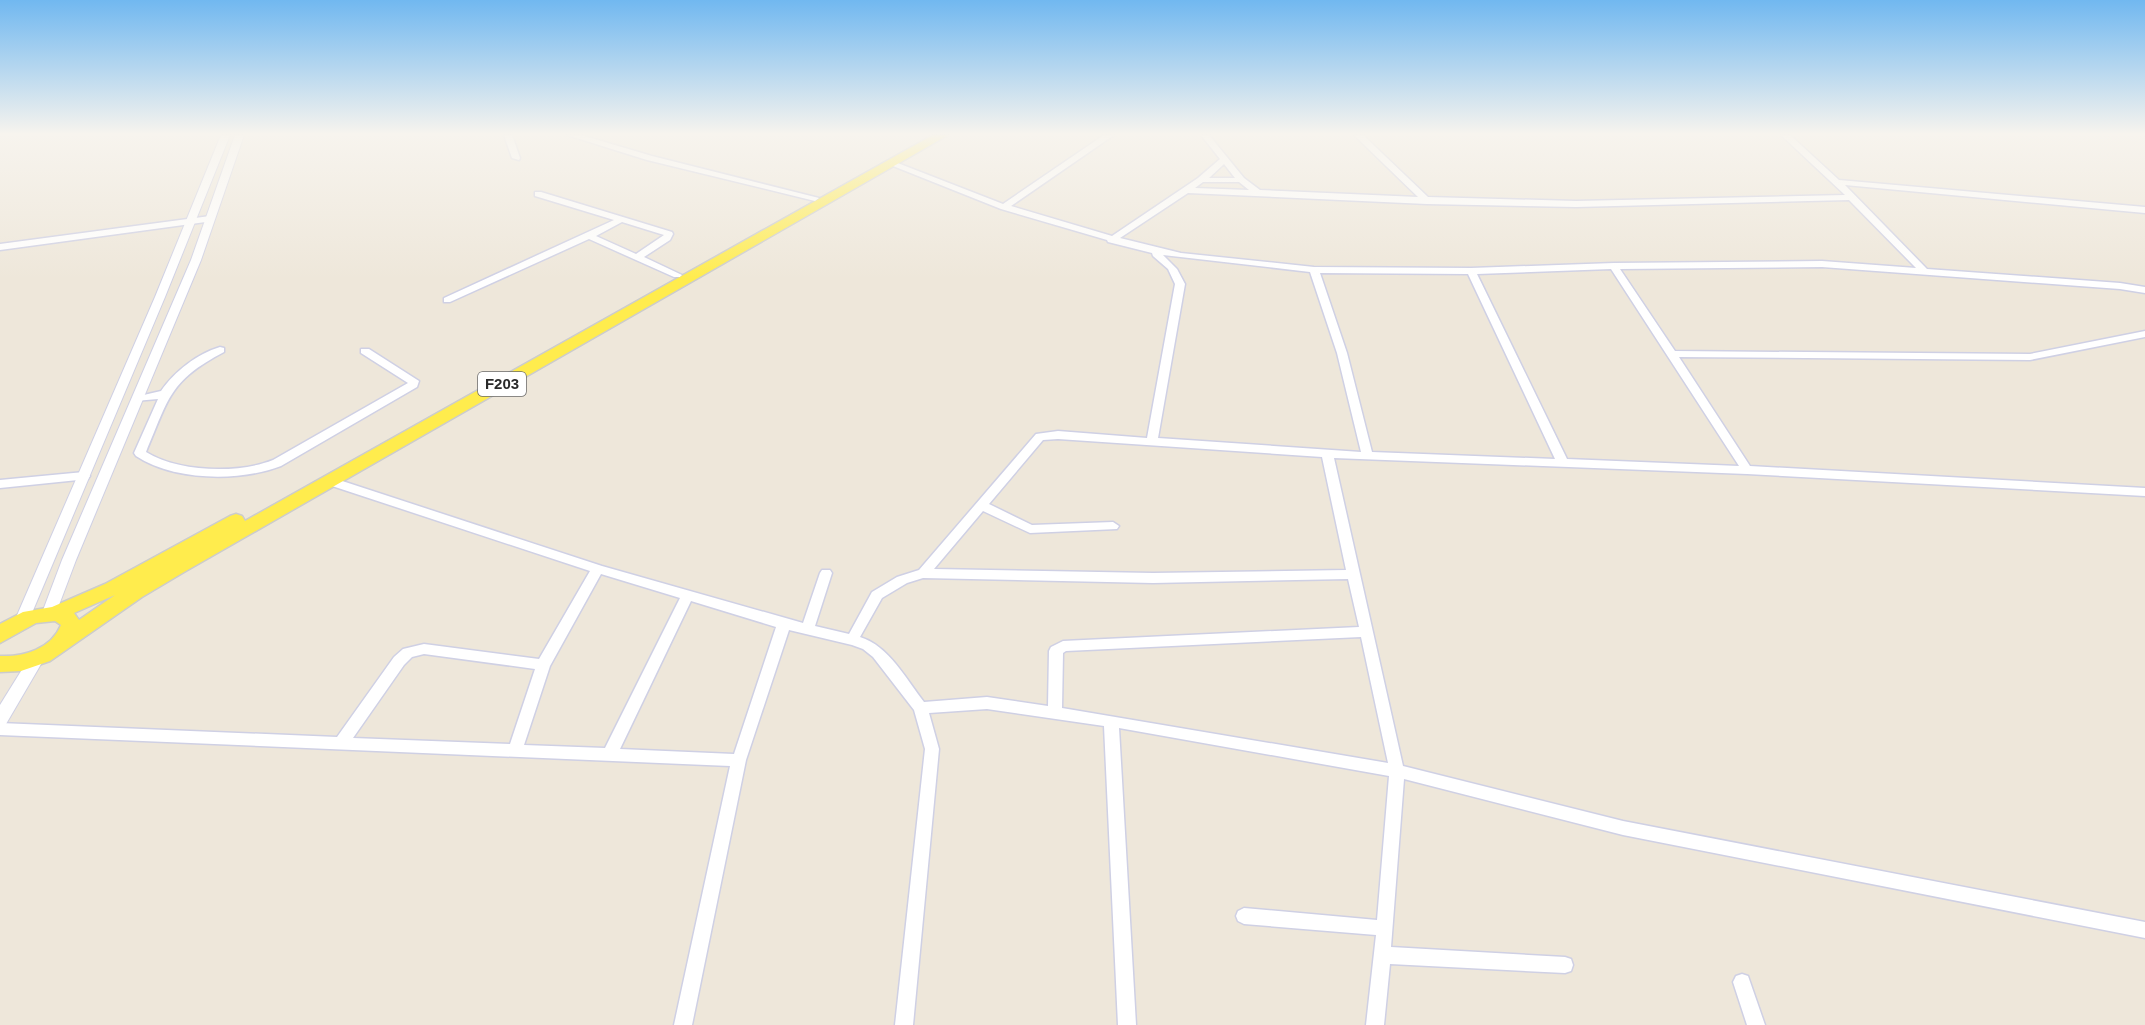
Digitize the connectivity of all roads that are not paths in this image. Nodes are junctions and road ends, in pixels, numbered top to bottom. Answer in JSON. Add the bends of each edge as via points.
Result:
{"nodes":[{"id":1,"x":207,"y":183,"type":"edge"},
{"id":2,"x":223,"y":183,"type":"edge"},
{"id":3,"x":752,"y":183,"type":"edge"},
{"id":4,"x":842,"y":183,"type":"edge"},
{"id":5,"x":859,"y":183,"type":"edge"},
{"id":6,"x":941,"y":183,"type":"edge"},
{"id":7,"x":1040,"y":183,"type":"edge"},
{"id":8,"x":1198,"y":183,"type":"edge"},
{"id":9,"x":1245,"y":183,"type":"edge"},
{"id":10,"x":1408,"y":183,"type":"edge"},
{"id":11,"x":1838,"y":183,"type":"edge"},
{"id":12,"x":1846,"y":183,"type":"edge"},
{"id":13,"x":1187,"y":190,"type":"junction"},
{"id":14,"x":1257,"y":192,"type":"junction"},
{"id":15,"x":538,"y":194,"type":"dead end"},
{"id":16,"x":815,"y":198,"type":"junction"},
{"id":17,"x":1850,"y":198,"type":"junction"},
{"id":18,"x":1427,"y":201,"type":"junction"},
{"id":19,"x":1004,"y":207,"type":"junction"},
{"id":20,"x":2145,"y":210,"type":"edge"},
{"id":21,"x":210,"y":219,"type":"junction"},
{"id":22,"x":622,"y":219,"type":"junction"},
{"id":23,"x":191,"y":221,"type":"junction"},
{"id":24,"x":589,"y":236,"type":"junction"},
{"id":25,"x":1111,"y":240,"type":"junction"},
{"id":26,"x":0,"y":247,"type":"edge"},
{"id":27,"x":1151,"y":250,"type":"junction"},
{"id":28,"x":637,"y":257,"type":"junction"},
{"id":29,"x":1614,"y":266,"type":"junction"},
{"id":30,"x":1314,"y":270,"type":"junction"},
{"id":31,"x":1923,"y":270,"type":"junction"},
{"id":32,"x":1471,"y":271,"type":"junction"},
{"id":33,"x":677,"y":275,"type":"junction"},
{"id":34,"x":2145,"y":290,"type":"edge"},
{"id":35,"x":447,"y":300,"type":"dead end"},
{"id":36,"x":2145,"y":334,"type":"edge"},
{"id":37,"x":220,"y":350,"type":"dead end"},
{"id":38,"x":365,"y":351,"type":"dead end"},
{"id":39,"x":1670,"y":354,"type":"junction"},
{"id":40,"x":165,"y":394,"type":"junction"},
{"id":41,"x":139,"y":399,"type":"junction"},
{"id":42,"x":115,"y":402,"type":"junction"},
{"id":43,"x":1152,"y":441,"type":"junction"},
{"id":44,"x":1327,"y":454,"type":"junction"},
{"id":45,"x":1367,"y":454,"type":"junction"},
{"id":46,"x":1563,"y":463,"type":"junction"},
{"id":47,"x":1747,"y":470,"type":"junction"},
{"id":48,"x":84,"y":476,"type":"junction"},
{"id":49,"x":330,"y":481,"type":"junction"},
{"id":50,"x":0,"y":484,"type":"edge"},
{"id":51,"x":2145,"y":492,"type":"edge"},
{"id":52,"x":981,"y":505,"type":"junction"},
{"id":53,"x":1113,"y":526,"type":"dead end"},
{"id":54,"x":598,"y":569,"type":"junction"},
{"id":55,"x":826,"y":573,"type":"dead end"},
{"id":56,"x":923,"y":573,"type":"junction"},
{"id":57,"x":1353,"y":574,"type":"junction"},
{"id":58,"x":687,"y":596,"type":"junction"},
{"id":59,"x":53,"y":613,"type":"junction"},
{"id":60,"x":22,"y":620,"type":"junction"},
{"id":61,"x":784,"y":624,"type":"junction"},
{"id":62,"x":807,"y":630,"type":"junction"},
{"id":63,"x":1366,"y":632,"type":"junction"},
{"id":64,"x":0,"y":634,"type":"edge"},
{"id":65,"x":65,"y":639,"type":"junction"},
{"id":66,"x":852,"y":640,"type":"junction"},
{"id":67,"x":36,"y":659,"type":"junction"},
{"id":68,"x":543,"y":664,"type":"junction"},
{"id":69,"x":0,"y":665,"type":"edge"},
{"id":70,"x":920,"y":708,"type":"junction"},
{"id":71,"x":1055,"y":713,"type":"junction"},
{"id":72,"x":0,"y":719,"type":"edge"},
{"id":73,"x":1111,"y":721,"type":"junction"},
{"id":74,"x":0,"y":729,"type":"edge"},
{"id":75,"x":342,"y":742,"type":"junction"},
{"id":76,"x":515,"y":750,"type":"junction"},
{"id":77,"x":609,"y":756,"type":"junction"},
{"id":78,"x":739,"y":760,"type":"junction"},
{"id":79,"x":1397,"y":771,"type":"junction"},
{"id":80,"x":1244,"y":916,"type":"dead end"},
{"id":81,"x":1385,"y":928,"type":"junction"},
{"id":82,"x":2145,"y":930,"type":"edge"},
{"id":83,"x":1382,"y":955,"type":"junction"},
{"id":84,"x":1565,"y":965,"type":"dead end"},
{"id":85,"x":1742,"y":982,"type":"dead end"},
{"id":86,"x":683,"y":1025,"type":"edge"},
{"id":87,"x":904,"y":1025,"type":"edge"},
{"id":88,"x":1127,"y":1025,"type":"edge"},
{"id":89,"x":1375,"y":1025,"type":"edge"},
{"id":90,"x":1756,"y":1025,"type":"edge"}],
"edges":[{"from":1,"to":23,"type":"street"},
{"from":2,"to":21,"type":"street"},
{"from":3,"to":16,"type":"street"},
{"from":4,"to":16,"type":"main road","number":"F203"},
{"from":5,"to":49,"type":"main road","number":"F203"},
{"from":6,"to":19,"type":"street"},
{"from":7,"to":19,"type":"street"},
{"from":8,"to":13,"type":"street"},
{"from":9,"to":14,"type":"street"},
{"from":10,"to":18,"type":"street"},
{"from":11,"to":17,"type":"street"},
{"from":12,"to":20,"type":"street"},
{"from":13,"to":14,"type":"street"},
{"from":13,"to":25,"type":"street"},
{"from":14,"to":18,"type":"street"},
{"from":15,"to":22,"type":"street"},
{"from":16,"to":33,"type":"main road","number":"F203"},
{"from":17,"to":18,"type":"street","via":[[1576,204]]},
{"from":17,"to":31,"type":"street"},
{"from":19,"to":25,"type":"street"},
{"from":21,"to":23,"type":"street"},
{"from":21,"to":41,"type":"street"},
{"from":22,"to":24,"type":"street"},
{"from":22,"to":28,"type":"street","via":[[669,234]]},
{"from":23,"to":26,"type":"street"},
{"from":23,"to":42,"type":"street"},
{"from":24,"to":28,"type":"street"},
{"from":24,"to":35,"type":"street"},
{"from":25,"to":27,"type":"street"},
{"from":27,"to":30,"type":"street"},
{"from":27,"to":43,"type":"street","via":[[1168,263],[1180,284]]},
{"from":28,"to":33,"type":"street"},
{"from":29,"to":31,"type":"street","via":[[1822,264]]},
{"from":29,"to":32,"type":"street"},
{"from":29,"to":39,"type":"street"},
{"from":30,"to":32,"type":"street"},
{"from":30,"to":45,"type":"street","via":[[1342,353]]},
{"from":31,"to":34,"type":"street"},
{"from":32,"to":46,"type":"street"},
{"from":33,"to":59,"type":"main road","number":"F203","via":[[111,589]]},
{"from":36,"to":39,"type":"street","via":[[2030,357]]},
{"from":37,"to":40,"type":"street","via":[[189,366],[173,379]]},
{"from":38,"to":40,"type":"street","via":[[414,381],[413,385],[261,469],[212,471],[157,464],[140,453]]},
{"from":39,"to":47,"type":"street"},
{"from":40,"to":41,"type":"street"},
{"from":41,"to":42,"type":"street"},
{"from":41,"to":59,"type":"street","via":[[69,560]]},
{"from":42,"to":48,"type":"street"},
{"from":43,"to":44,"type":"street"},
{"from":43,"to":52,"type":"street","via":[[1040,437]]},
{"from":44,"to":45,"type":"street"},
{"from":44,"to":57,"type":"street"},
{"from":45,"to":46,"type":"street"},
{"from":46,"to":47,"type":"street"},
{"from":47,"to":51,"type":"street"},
{"from":48,"to":50,"type":"street"},
{"from":48,"to":60,"type":"street"},
{"from":49,"to":54,"type":"street"},
{"from":49,"to":65,"type":"main road","number":"F203","via":[[135,592]]},
{"from":52,"to":53,"type":"street","via":[[1030,529]]},
{"from":52,"to":56,"type":"street"},
{"from":54,"to":58,"type":"street"},
{"from":54,"to":68,"type":"street"},
{"from":55,"to":62,"type":"street"},
{"from":56,"to":57,"type":"street","via":[[1152,578]]},
{"from":56,"to":66,"type":"street","via":[[877,595]]},
{"from":57,"to":63,"type":"street"},
{"from":58,"to":61,"type":"street"},
{"from":58,"to":77,"type":"street"},
{"from":59,"to":60,"type":"main road"},
{"from":59,"to":65,"type":"main road","via":[[64,615],[71,624]]},
{"from":60,"to":64,"type":"main road"},
{"from":61,"to":62,"type":"street"},
{"from":61,"to":78,"type":"street"},
{"from":62,"to":66,"type":"street"},
{"from":63,"to":71,"type":"street","via":[[1063,646],[1056,651]]},
{"from":63,"to":79,"type":"street"},
{"from":65,"to":67,"type":"main road"},
{"from":66,"to":70,"type":"street","via":[[878,653]]},
{"from":67,"to":69,"type":"main road"},
{"from":67,"to":72,"type":"street"},
{"from":68,"to":75,"type":"street","via":[[424,649],[408,653]]},
{"from":68,"to":76,"type":"street"},
{"from":70,"to":71,"type":"street","via":[[987,704]]},
{"from":70,"to":87,"type":"street","via":[[932,749]]},
{"from":71,"to":73,"type":"street"},
{"from":73,"to":79,"type":"street"},
{"from":73,"to":88,"type":"street"},
{"from":74,"to":75,"type":"street"},
{"from":75,"to":76,"type":"street"},
{"from":76,"to":77,"type":"street"},
{"from":77,"to":78,"type":"street"},
{"from":78,"to":86,"type":"street"},
{"from":79,"to":81,"type":"street"},
{"from":79,"to":82,"type":"street","via":[[1623,828]]},
{"from":80,"to":81,"type":"street"},
{"from":81,"to":83,"type":"street"},
{"from":83,"to":84,"type":"street"},
{"from":83,"to":89,"type":"street"},
{"from":85,"to":90,"type":"street"}]}
